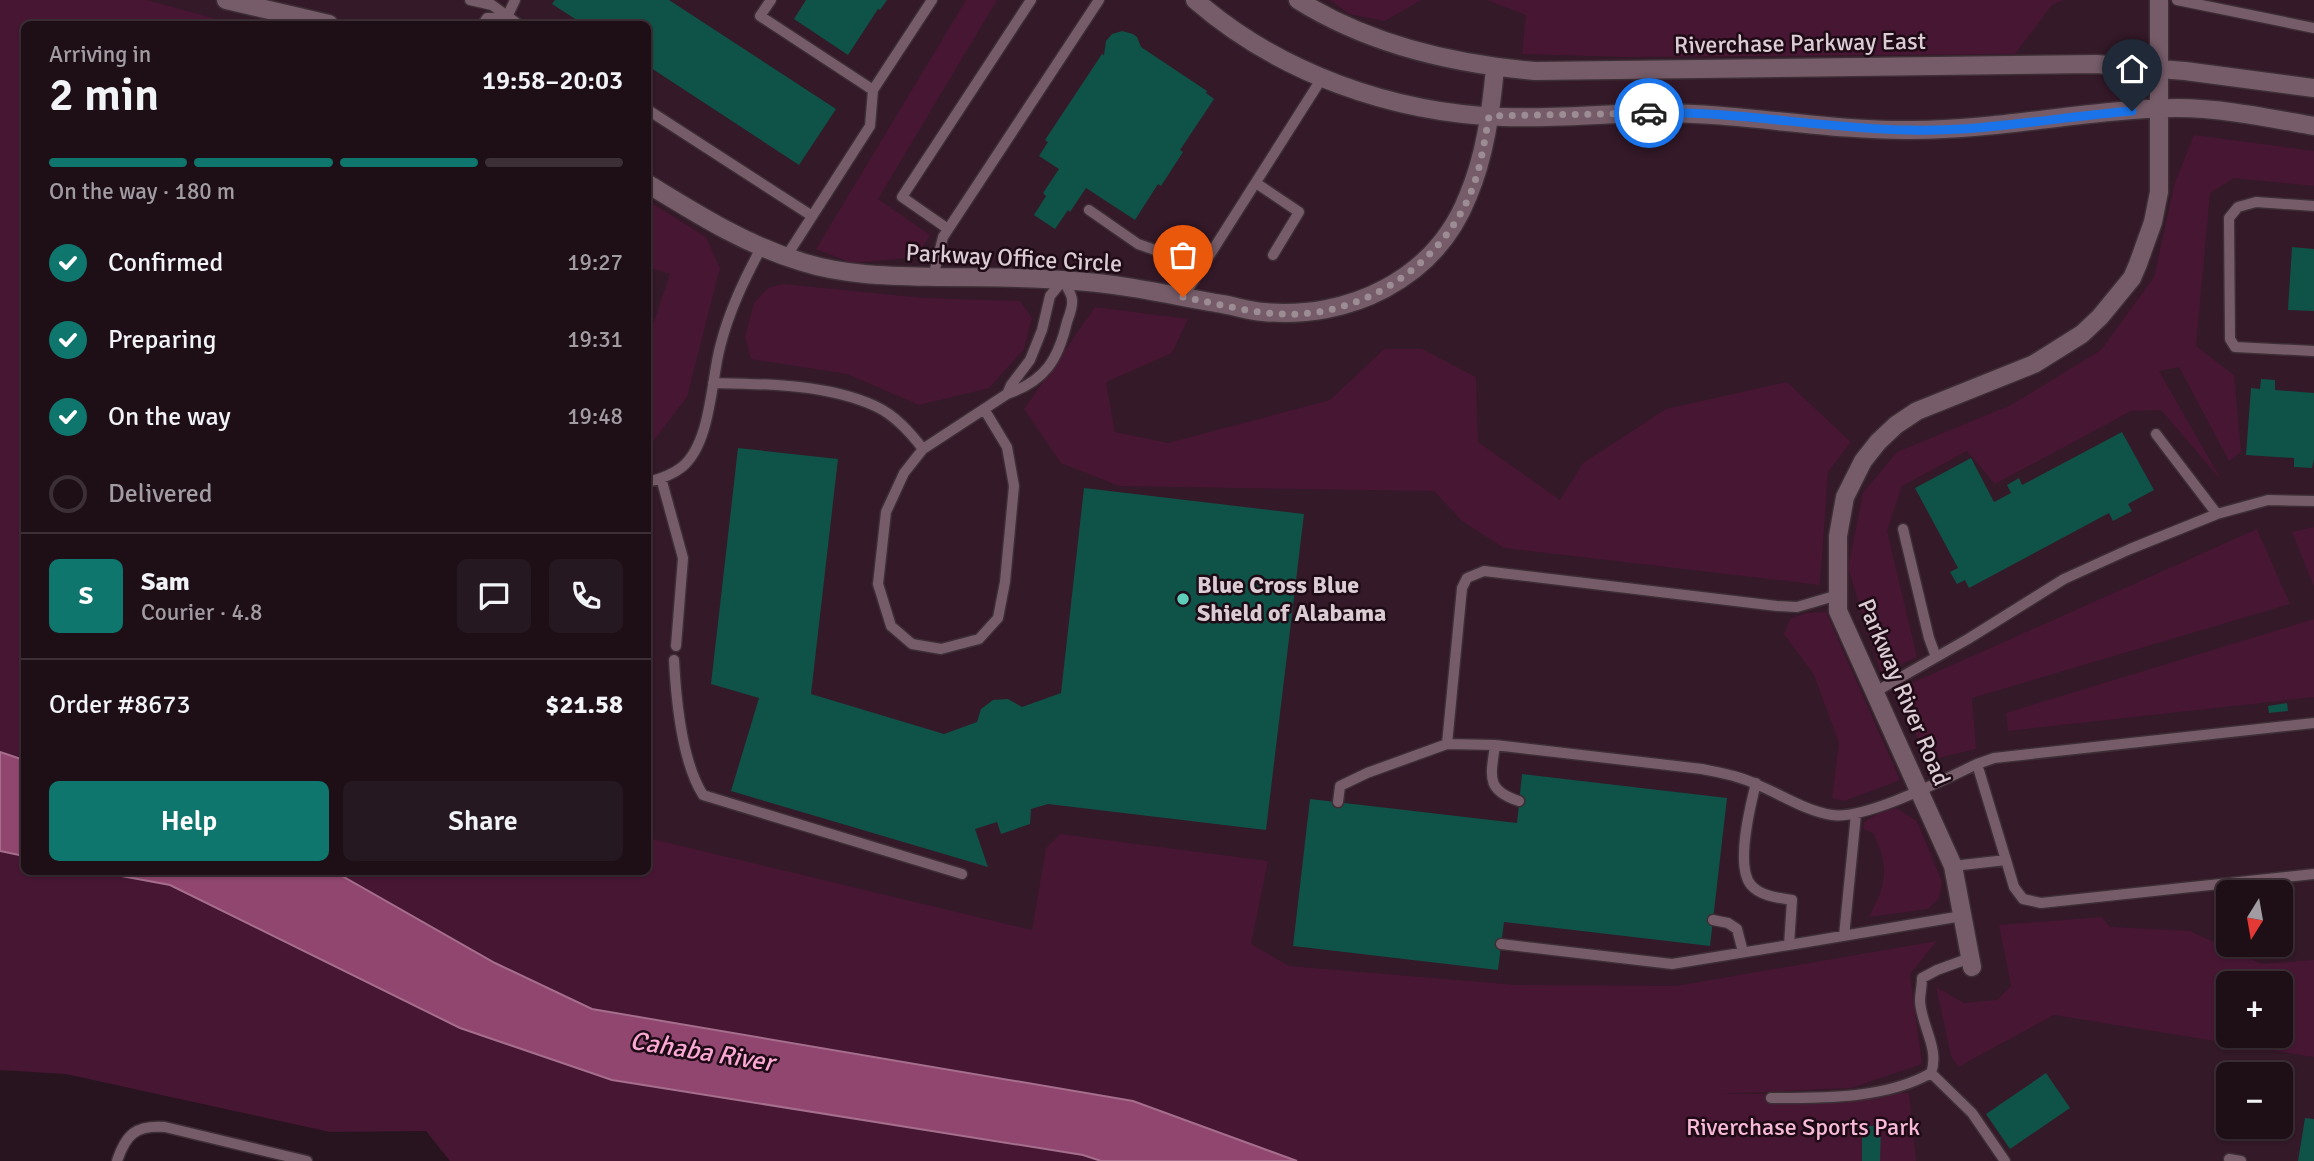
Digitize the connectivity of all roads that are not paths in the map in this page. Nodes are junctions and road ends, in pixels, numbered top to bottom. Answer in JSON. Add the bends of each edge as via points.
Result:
{"nodes":[{"id":1,"x":226,"y":0,"type":"edge"},
{"id":2,"x":470,"y":0,"type":"edge"},
{"id":3,"x":515,"y":0,"type":"edge"},
{"id":4,"x":771,"y":0,"type":"edge"},
{"id":5,"x":932,"y":0,"type":"edge"},
{"id":6,"x":1031,"y":0,"type":"edge"},
{"id":7,"x":1099,"y":0,"type":"edge"},
{"id":8,"x":1195,"y":0,"type":"edge"},
{"id":9,"x":1298,"y":0,"type":"edge"},
{"id":10,"x":2159,"y":0,"type":"edge"},
{"id":11,"x":2177,"y":0,"type":"edge"},
{"id":12,"x":274,"y":18,"type":"edge"},
{"id":13,"x":302,"y":21,"type":"edge"},
{"id":14,"x":485,"y":21,"type":"edge"},
{"id":15,"x":509,"y":21,"type":"edge"},
{"id":16,"x":2314,"y":28,"type":"edge"},
{"id":17,"x":1495,"y":68,"type":"junction"},
{"id":18,"x":2159,"y":69,"type":"junction"},
{"id":19,"x":1322,"y":78,"type":"junction"},
{"id":20,"x":2314,"y":88,"type":"edge"},
{"id":21,"x":873,"y":90,"type":"junction"},
{"id":22,"x":2158,"y":109,"type":"junction"},
{"id":23,"x":651,"y":112,"type":"edge"},
{"id":24,"x":1489,"y":116,"type":"junction"},
{"id":25,"x":2314,"y":125,"type":"edge"},
{"id":26,"x":1256,"y":183,"type":"junction"},
{"id":27,"x":651,"y":186,"type":"edge"},
{"id":28,"x":2314,"y":206,"type":"edge"},
{"id":29,"x":1088,"y":210,"type":"dead end"},
{"id":30,"x":812,"y":216,"type":"junction"},
{"id":31,"x":948,"y":229,"type":"junction"},
{"id":32,"x":761,"y":248,"type":"junction"},
{"id":33,"x":1273,"y":255,"type":"dead end"},
{"id":34,"x":786,"y":257,"type":"junction"},
{"id":35,"x":1203,"y":267,"type":"junction"},
{"id":36,"x":933,"y":276,"type":"junction"},
{"id":37,"x":1063,"y":280,"type":"junction"},
{"id":38,"x":1183,"y":297,"type":"junction"},
{"id":39,"x":2314,"y":351,"type":"edge"},
{"id":40,"x":713,"y":383,"type":"junction"},
{"id":41,"x":1007,"y":394,"type":"junction"},
{"id":42,"x":984,"y":410,"type":"junction"},
{"id":43,"x":2156,"y":434,"type":"dead end"},
{"id":44,"x":923,"y":449,"type":"junction"},
{"id":45,"x":662,"y":478,"type":"junction"},
{"id":46,"x":651,"y":481,"type":"edge"},
{"id":47,"x":2314,"y":500,"type":"edge"},
{"id":48,"x":2217,"y":514,"type":"junction"},
{"id":49,"x":1903,"y":530,"type":"dead end"},
{"id":50,"x":1838,"y":595,"type":"junction"},
{"id":51,"x":676,"y":646,"type":"dead end"},
{"id":52,"x":1936,"y":657,"type":"junction"},
{"id":53,"x":674,"y":660,"type":"dead end"},
{"id":54,"x":1875,"y":692,"type":"junction"},
{"id":55,"x":2314,"y":723,"type":"edge"},
{"id":56,"x":1447,"y":744,"type":"junction"},
{"id":57,"x":1495,"y":745,"type":"junction"},
{"id":58,"x":1978,"y":764,"type":"junction"},
{"id":59,"x":1756,"y":783,"type":"junction"},
{"id":60,"x":1919,"y":791,"type":"junction"},
{"id":61,"x":1338,"y":802,"type":"dead end"},
{"id":62,"x":1519,"y":802,"type":"dead end"},
{"id":63,"x":1856,"y":814,"type":"junction"},
{"id":64,"x":2006,"y":860,"type":"junction"},
{"id":65,"x":1953,"y":866,"type":"junction"},
{"id":66,"x":962,"y":874,"type":"dead end"},
{"id":67,"x":2314,"y":874,"type":"edge"},
{"id":68,"x":1962,"y":916,"type":"junction"},
{"id":69,"x":1713,"y":920,"type":"dead end"},
{"id":70,"x":1844,"y":936,"type":"junction"},
{"id":71,"x":1501,"y":944,"type":"dead end"},
{"id":72,"x":1789,"y":945,"type":"junction"},
{"id":73,"x":1743,"y":952,"type":"junction"},
{"id":74,"x":1971,"y":962,"type":"joint"},
{"id":75,"x":1931,"y":1073,"type":"junction"},
{"id":76,"x":1771,"y":1098,"type":"dead end"},
{"id":77,"x":2229,"y":1158,"type":"dead end"},
{"id":78,"x":117,"y":1161,"type":"edge"},
{"id":79,"x":307,"y":1161,"type":"edge"},
{"id":80,"x":2005,"y":1161,"type":"edge"},
{"id":81,"x":2241,"y":1161,"type":"edge"}],
"edges":[{"from":1,"to":12,"type":"street"},
{"from":2,"to":15,"type":"lane","via":[[492,5]]},
{"from":3,"to":15,"type":"lane"},
{"from":4,"to":21,"type":"lane","via":[[760,16]]},
{"from":5,"to":21,"type":"lane"},
{"from":6,"to":31,"type":"lane","via":[[902,197]]},
{"from":7,"to":31,"type":"lane"},
{"from":8,"to":19,"type":"street","via":[[1263,49]]},
{"from":9,"to":17,"type":"street","name":"Riverchase Parkway East","via":[[1403,47]]},
{"from":10,"to":18,"type":"street","name":"Parkway River Road"},
{"from":11,"to":16,"type":"lane"},
{"from":12,"to":13,"type":"street"},
{"from":14,"to":15,"type":"lane"},
{"from":17,"to":18,"type":"street","name":"Riverchase Parkway East","via":[[2096,64]]},
{"from":17,"to":24,"type":"street","name":"Parkway Office Circle"},
{"from":18,"to":20,"type":"street","name":"Riverchase Parkway East"},
{"from":18,"to":22,"type":"street","name":"Parkway River Road"},
{"from":19,"to":24,"type":"street","via":[[1410,105]]},
{"from":19,"to":26,"type":"lane"},
{"from":21,"to":30,"type":"lane","via":[[870,126]]},
{"from":22,"to":24,"type":"street","via":[[1912,131],[1707,114]]},
{"from":22,"to":25,"type":"street","via":[[2206,110]]},
{"from":22,"to":50,"type":"street","name":"Parkway River Road","via":[[2158,192],[2153,222],[2132,278],[2100,317],[2062,348],[2034,364],[1917,411],[1878,442],[1845,497],[1838,536]]},
{"from":23,"to":30,"type":"lane"},
{"from":24,"to":38,"type":"street","name":"Parkway Office Circle","via":[[1481,161],[1454,224],[1423,260],[1387,289],[1339,308],[1297,314]]},
{"from":26,"to":33,"type":"lane","via":[[1299,212]]},
{"from":26,"to":35,"type":"lane"},
{"from":27,"to":32,"type":"street","name":"Parkway Office Circle"},
{"from":28,"to":39,"type":"lane","via":[[2256,202],[2238,207],[2229,218],[2230,339],[2235,347]]},
{"from":29,"to":35,"type":"lane","via":[[1138,244]]},
{"from":30,"to":34,"type":"lane"},
{"from":31,"to":36,"type":"lane"},
{"from":32,"to":34,"type":"street","name":"Parkway Office Circle"},
{"from":32,"to":40,"type":"lane","via":[[738,291]]},
{"from":34,"to":36,"type":"street","name":"Parkway Office Circle","via":[[840,271]]},
{"from":35,"to":38,"type":"lane"},
{"from":36,"to":37,"type":"street","name":"Parkway Office Circle"},
{"from":37,"to":38,"type":"street","name":"Parkway Office Circle"},
{"from":37,"to":41,"type":"lane","via":[[1050,296],[1030,360]]},
{"from":37,"to":41,"type":"lane","via":[[1073,299],[1057,354],[1047,371]]},
{"from":40,"to":44,"type":"lane","via":[[803,387],[851,397],[887,414]]},
{"from":40,"to":45,"type":"lane","via":[[702,437],[683,466]]},
{"from":41,"to":42,"type":"lane"},
{"from":42,"to":44,"type":"lane"},
{"from":42,"to":44,"type":"lane","via":[[1007,447],[1014,486],[1005,582],[998,618],[979,639],[941,649],[912,644],[891,626],[878,584],[886,512]]},
{"from":43,"to":48,"type":"lane"},
{"from":45,"to":46,"type":"lane"},
{"from":45,"to":51,"type":"lane","via":[[684,558]]},
{"from":47,"to":48,"type":"lane","via":[[2268,500]]},
{"from":48,"to":52,"type":"lane","via":[[2064,579]]},
{"from":49,"to":52,"type":"lane"},
{"from":50,"to":54,"type":"street","name":"Parkway River Road","via":[[1838,611]]},
{"from":50,"to":56,"type":"lane","via":[[1797,607],[1777,606],[1484,571],[1467,579],[1462,588]]},
{"from":52,"to":54,"type":"lane"},
{"from":53,"to":66,"type":"lane","via":[[684,736],[694,781],[703,795]]},
{"from":54,"to":60,"type":"street","name":"Parkway River Road"},
{"from":55,"to":58,"type":"lane","via":[[1994,758]]},
{"from":56,"to":57,"type":"lane"},
{"from":56,"to":61,"type":"lane","via":[[1340,786]]},
{"from":57,"to":59,"type":"lane","via":[[1702,769]]},
{"from":57,"to":62,"type":"lane","via":[[1494,788]]},
{"from":58,"to":60,"type":"lane"},
{"from":58,"to":64,"type":"lane"},
{"from":59,"to":63,"type":"lane","via":[[1818,811]]},
{"from":59,"to":72,"type":"lane","via":[[1745,828],[1744,871],[1758,891],[1792,900]]},
{"from":60,"to":63,"type":"lane"},
{"from":60,"to":65,"type":"street","name":"Parkway River Road"},
{"from":63,"to":70,"type":"lane"},
{"from":64,"to":65,"type":"lane"},
{"from":64,"to":67,"type":"lane","via":[[2023,899],[2041,903]]},
{"from":65,"to":68,"type":"street","name":"Parkway River Road"},
{"from":68,"to":70,"type":"lane"},
{"from":68,"to":74,"type":"street","name":"Parkway River Road"},
{"from":69,"to":73,"type":"lane","via":[[1737,929]]},
{"from":70,"to":72,"type":"lane"},
{"from":71,"to":73,"type":"lane","via":[[1672,964]]},
{"from":72,"to":73,"type":"lane"},
{"from":74,"to":75,"type":"lane","via":[[1923,978],[1920,1003],[1931,1042]]},
{"from":75,"to":76,"type":"lane","via":[[1905,1085],[1836,1098]]},
{"from":75,"to":80,"type":"lane","via":[[1972,1112]]},
{"from":77,"to":81,"type":"lane"},
{"from":78,"to":79,"type":"lane","via":[[128,1137],[149,1126]]}]}
